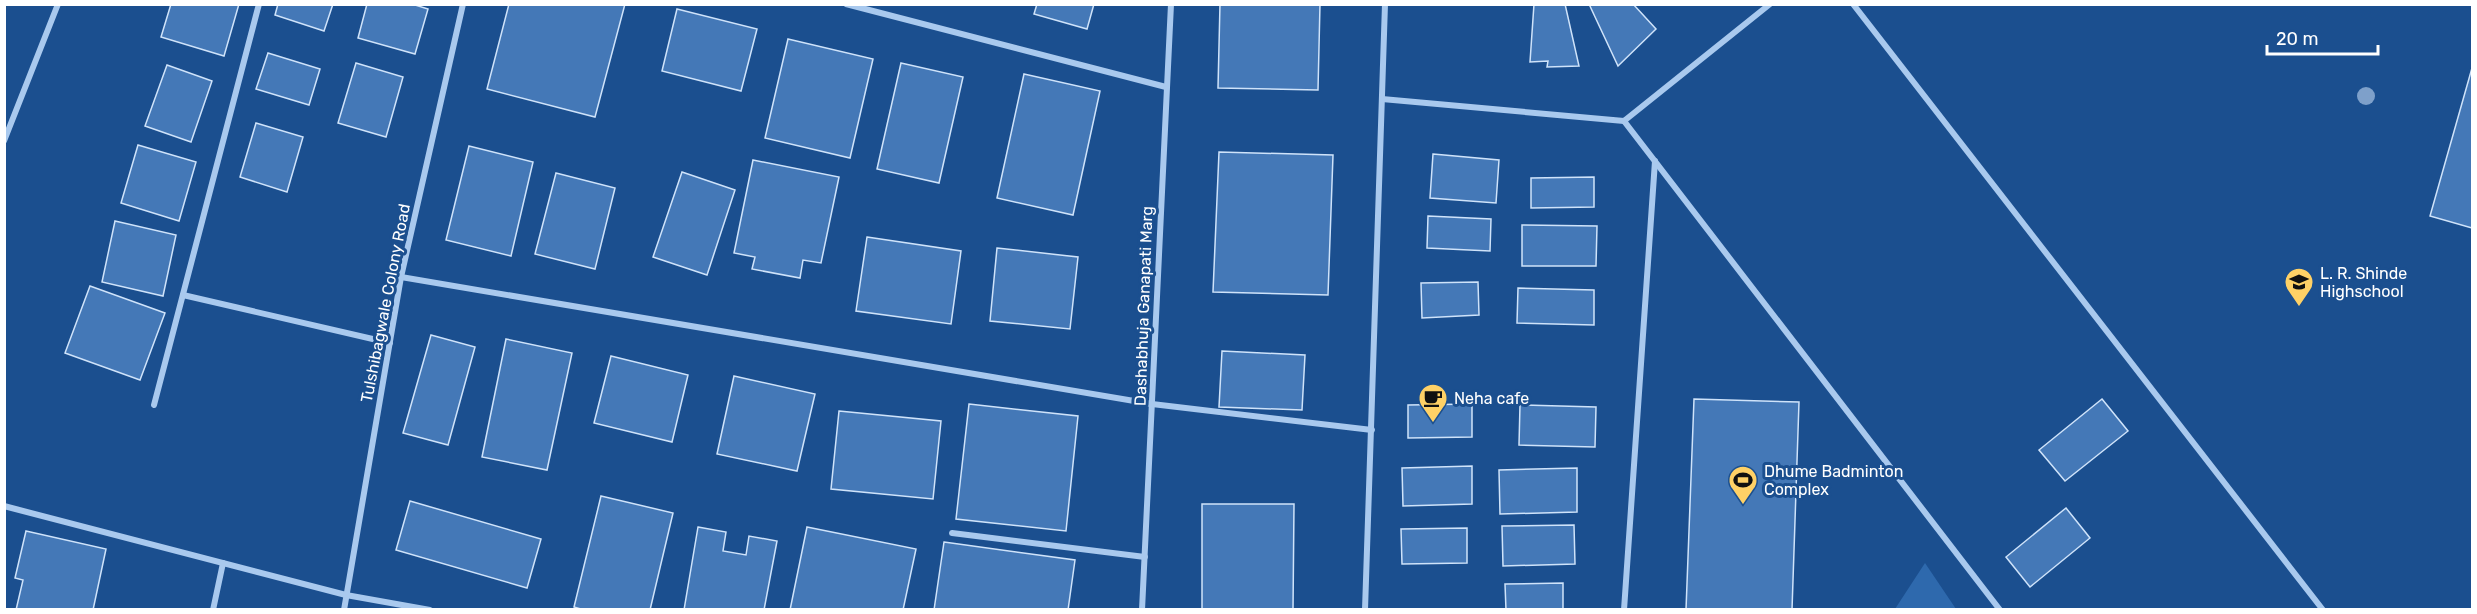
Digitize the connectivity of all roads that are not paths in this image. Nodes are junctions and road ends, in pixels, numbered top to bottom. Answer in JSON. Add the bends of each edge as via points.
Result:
{"nodes":[{"id":1,"x":58,"y":4,"type":"edge"},
{"id":2,"x":259,"y":4,"type":"edge"},
{"id":3,"x":463,"y":4,"type":"edge"},
{"id":4,"x":846,"y":4,"type":"edge"},
{"id":5,"x":1172,"y":4,"type":"edge"},
{"id":6,"x":1386,"y":4,"type":"edge"},
{"id":7,"x":1770,"y":4,"type":"edge"},
{"id":8,"x":1853,"y":4,"type":"edge"},
{"id":9,"x":1166,"y":87,"type":"junction"},
{"id":10,"x":1382,"y":99,"type":"junction"},
{"id":11,"x":1624,"y":121,"type":"junction"},
{"id":12,"x":4,"y":141,"type":"edge"},
{"id":13,"x":1655,"y":162,"type":"junction"},
{"id":14,"x":401,"y":276,"type":"junction"},
{"id":15,"x":183,"y":295,"type":"junction"},
{"id":16,"x":390,"y":343,"type":"junction"},
{"id":17,"x":1152,"y":404,"type":"junction"},
{"id":18,"x":154,"y":405,"type":"dead end"},
{"id":19,"x":1372,"y":430,"type":"junction"},
{"id":20,"x":4,"y":506,"type":"edge"},
{"id":21,"x":952,"y":533,"type":"dead end"},
{"id":22,"x":1145,"y":557,"type":"junction"},
{"id":23,"x":223,"y":563,"type":"junction"},
{"id":24,"x":346,"y":595,"type":"junction"},
{"id":25,"x":213,"y":609,"type":"edge"},
{"id":26,"x":344,"y":609,"type":"edge"},
{"id":27,"x":430,"y":609,"type":"edge"},
{"id":28,"x":1142,"y":609,"type":"edge"},
{"id":29,"x":1365,"y":609,"type":"edge"},
{"id":30,"x":1624,"y":609,"type":"edge"},
{"id":31,"x":2000,"y":609,"type":"edge"},
{"id":32,"x":2323,"y":609,"type":"edge"}],
"edges":[{"from":1,"to":12,"type":"street"},
{"from":2,"to":15,"type":"street"},
{"from":3,"to":14,"type":"street","name":"Tulshibagwale Colony Road"},
{"from":4,"to":9,"type":"street"},
{"from":5,"to":9,"type":"street","name":"Dashabhuja Ganapati Marg"},
{"from":6,"to":10,"type":"street"},
{"from":7,"to":11,"type":"street"},
{"from":8,"to":32,"type":"street"},
{"from":9,"to":17,"type":"street","name":"Dashabhuja Ganapati Marg"},
{"from":10,"to":11,"type":"street"},
{"from":10,"to":19,"type":"street"},
{"from":11,"to":13,"type":"street"},
{"from":13,"to":30,"type":"street"},
{"from":13,"to":31,"type":"street"},
{"from":14,"to":16,"type":"street","name":"Tulshibagwale Colony Road"},
{"from":14,"to":17,"type":"street"},
{"from":15,"to":16,"type":"street"},
{"from":15,"to":18,"type":"street"},
{"from":16,"to":24,"type":"street","name":"Tulshibagwale Colony Road"},
{"from":17,"to":19,"type":"street"},
{"from":17,"to":22,"type":"street","name":"Dashabhuja Ganapati Marg"},
{"from":19,"to":29,"type":"street"},
{"from":20,"to":23,"type":"street"},
{"from":21,"to":22,"type":"street"},
{"from":22,"to":28,"type":"street","name":"Dashabhuja Ganapati Marg"},
{"from":23,"to":24,"type":"street"},
{"from":23,"to":25,"type":"street"},
{"from":24,"to":26,"type":"street","name":"Tulshibagwale Colony Road"},
{"from":24,"to":27,"type":"street"}]}
